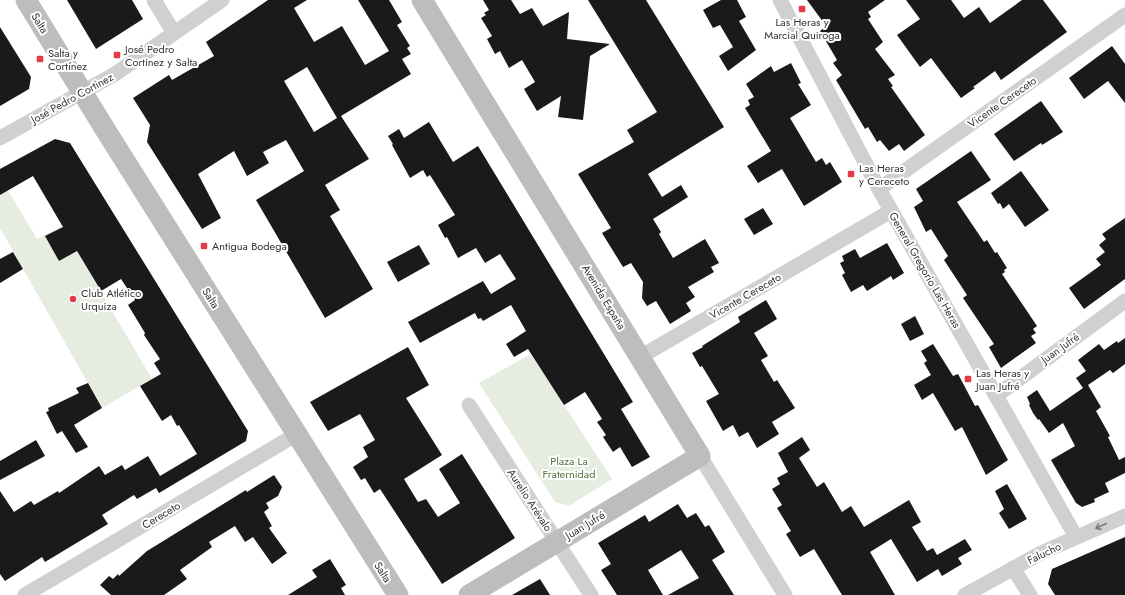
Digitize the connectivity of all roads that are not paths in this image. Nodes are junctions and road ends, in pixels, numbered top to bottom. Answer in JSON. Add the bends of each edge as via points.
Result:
{"nodes":[{"id":1,"x":26,"y":0,"type":"edge"},
{"id":2,"x":154,"y":0,"type":"edge"},
{"id":3,"x":222,"y":0,"type":"edge"},
{"id":4,"x":422,"y":0,"type":"edge"},
{"id":5,"x":780,"y":0,"type":"edge"},
{"id":6,"x":1125,"y":15,"type":"edge"},
{"id":7,"x":174,"y":33,"type":"junction"},
{"id":8,"x":82,"y":92,"type":"junction"},
{"id":9,"x":0,"y":138,"type":"edge"},
{"id":10,"x":879,"y":189,"type":"junction"},
{"id":11,"x":891,"y":211,"type":"junction"},
{"id":12,"x":1125,"y":301,"type":"edge"},
{"id":13,"x":640,"y":358,"type":"junction"},
{"id":14,"x":996,"y":396,"type":"junction"},
{"id":15,"x":469,"y":405,"type":"dead end"},
{"id":16,"x":297,"y":434,"type":"junction"},
{"id":17,"x":700,"y":456,"type":"junction"},
{"id":18,"x":1125,"y":516,"type":"edge"},
{"id":19,"x":1076,"y":537,"type":"junction"},
{"id":20,"x":557,"y":542,"type":"junction"},
{"id":21,"x":1013,"y":568,"type":"junction"},
{"id":22,"x":25,"y":595,"type":"edge"},
{"id":23,"x":398,"y":595,"type":"edge"},
{"id":24,"x":469,"y":595,"type":"edge"},
{"id":25,"x":591,"y":595,"type":"edge"},
{"id":26,"x":785,"y":595,"type":"edge"},
{"id":27,"x":965,"y":595,"type":"edge"},
{"id":28,"x":1030,"y":595,"type":"edge"}],
"edges":[{"from":1,"to":8,"type":"main road","name":"Salta"},
{"from":2,"to":7,"type":"street"},
{"from":3,"to":7,"type":"street","name":"José Pedro Cortinez"},
{"from":4,"to":13,"type":"main road","name":"Avenida España"},
{"from":5,"to":10,"type":"street","name":"General Gregorio Las Heras"},
{"from":6,"to":10,"type":"street","name":"Vicente Cereceto"},
{"from":7,"to":8,"type":"street","name":"José Pedro Cortinez","via":[[115,74]]},
{"from":8,"to":9,"type":"street","name":"José Pedro Cortinez"},
{"from":8,"to":16,"type":"main road","name":"Salta"},
{"from":10,"to":11,"type":"street","name":"General Gregorio Las Heras"},
{"from":11,"to":13,"type":"street","name":"Vicente Cereceto"},
{"from":11,"to":14,"type":"street","name":"General Gregorio Las Heras"},
{"from":12,"to":14,"type":"street","name":"Juan Jufré"},
{"from":13,"to":17,"type":"main road","name":"Avenida España"},
{"from":14,"to":19,"type":"street","name":"General Gregorio Las Heras"},
{"from":15,"to":20,"type":"street","name":"Aurelio Arévalo"},
{"from":16,"to":22,"type":"street","name":"Cereceto"},
{"from":16,"to":23,"type":"main road","name":"Salta"},
{"from":17,"to":20,"type":"main road","name":"Juan Jufré"},
{"from":17,"to":26,"type":"street","name":"Avenida España"},
{"from":18,"to":19,"type":"street","name":"Falucho","one_way":true},
{"from":19,"to":21,"type":"street","name":"Falucho"},
{"from":20,"to":24,"type":"main road","name":"Juan Jufré"},
{"from":20,"to":25,"type":"street","name":"Aurelio Arévalo"},
{"from":21,"to":27,"type":"street","name":"Falucho"},
{"from":21,"to":28,"type":"street"}]}
